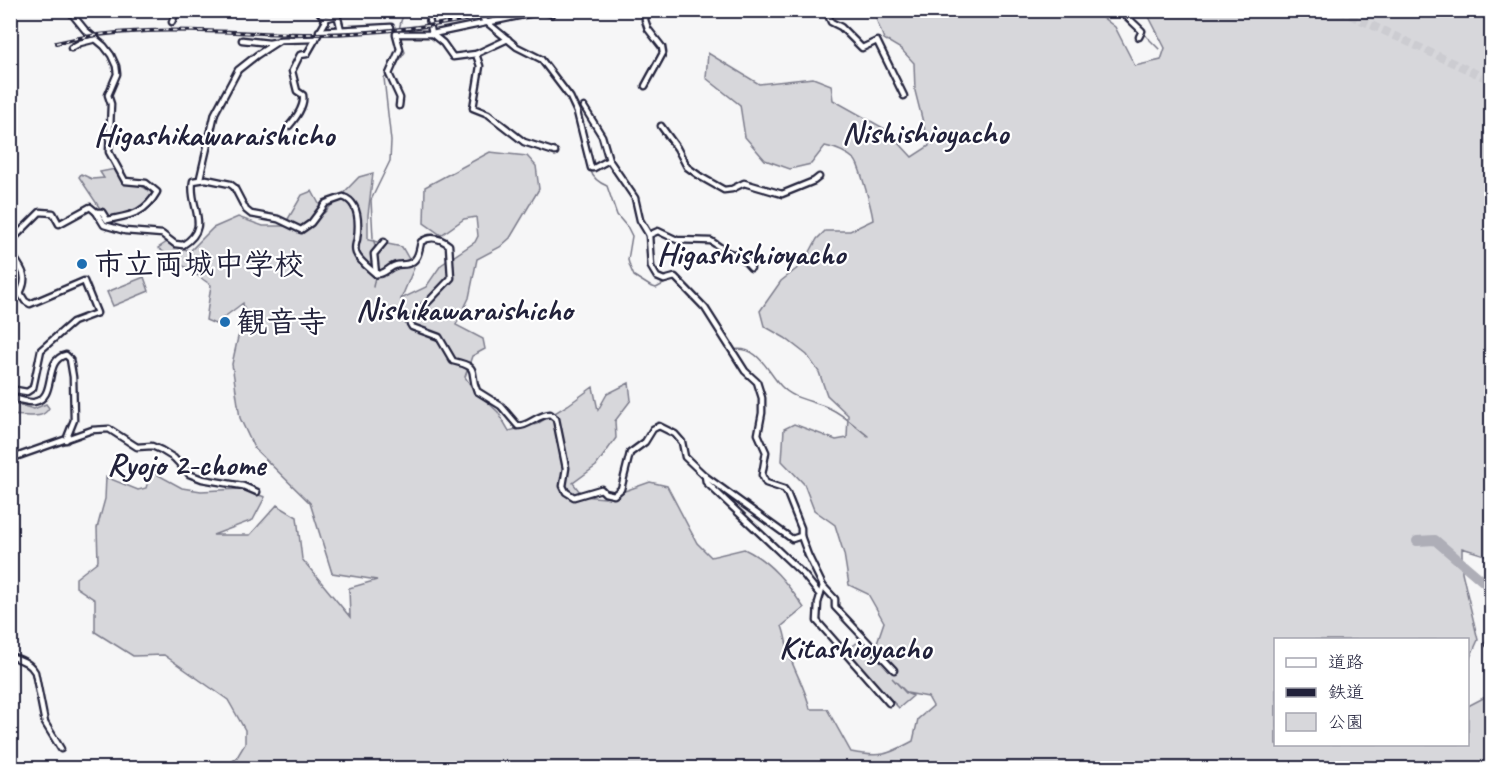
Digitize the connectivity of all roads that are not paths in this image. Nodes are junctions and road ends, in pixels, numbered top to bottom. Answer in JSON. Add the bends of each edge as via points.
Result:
{"nodes":[{"id":1,"x":72,"y":10,"type":"edge"},
{"id":2,"x":177,"y":10,"type":"edge"},
{"id":3,"x":318,"y":10,"type":"edge"},
{"id":4,"x":420,"y":10,"type":"edge"},
{"id":5,"x":488,"y":10,"type":"edge"},
{"id":6,"x":646,"y":10,"type":"edge"},
{"id":7,"x":826,"y":10,"type":"edge"},
{"id":8,"x":1120,"y":10,"type":"edge"},
{"id":9,"x":478,"y":11,"type":"edge"},
{"id":10,"x":552,"y":14,"type":"dead end"},
{"id":11,"x":324,"y":19,"type":"junction"},
{"id":12,"x":172,"y":22,"type":"dead end"},
{"id":13,"x":489,"y":23,"type":"junction"},
{"id":14,"x":391,"y":27,"type":"dead end"},
{"id":15,"x":340,"y":30,"type":"junction"},
{"id":16,"x":319,"y":31,"type":"junction"},
{"id":17,"x":432,"y":34,"type":"junction"},
{"id":18,"x":1140,"y":34,"type":"dead end"},
{"id":19,"x":96,"y":39,"type":"junction"},
{"id":20,"x":316,"y":39,"type":"junction"},
{"id":21,"x":507,"y":39,"type":"junction"},
{"id":22,"x":242,"y":40,"type":"dead end"},
{"id":23,"x":280,"y":40,"type":"junction"},
{"id":24,"x":71,"y":48,"type":"dead end"},
{"id":25,"x":476,"y":54,"type":"junction"},
{"id":26,"x":645,"y":86,"type":"dead end"},
{"id":27,"x":903,"y":96,"type":"dead end"},
{"id":28,"x":399,"y":106,"type":"dead end"},
{"id":29,"x":584,"y":107,"type":"dead end"},
{"id":30,"x":289,"y":126,"type":"dead end"},
{"id":31,"x":661,"y":126,"type":"dead end"},
{"id":32,"x":555,"y":152,"type":"dead end"},
{"id":33,"x":609,"y":160,"type":"junction"},
{"id":34,"x":819,"y":177,"type":"dead end"},
{"id":35,"x":200,"y":178,"type":"junction"},
{"id":36,"x":96,"y":212,"type":"junction"},
{"id":37,"x":649,"y":235,"type":"junction"},
{"id":38,"x":10,"y":242,"type":"edge"},
{"id":39,"x":384,"y":243,"type":"dead end"},
{"id":40,"x":10,"y":252,"type":"edge"},
{"id":41,"x":751,"y":268,"type":"dead end"},
{"id":42,"x":376,"y":274,"type":"junction"},
{"id":43,"x":10,"y":388,"type":"edge"},
{"id":44,"x":10,"y":397,"type":"edge"},
{"id":45,"x":66,"y":440,"type":"junction"},
{"id":46,"x":10,"y":459,"type":"edge"},
{"id":47,"x":705,"y":476,"type":"junction"},
{"id":48,"x":257,"y":492,"type":"dead end"},
{"id":49,"x":801,"y":536,"type":"junction"},
{"id":50,"x":823,"y":586,"type":"junction"},
{"id":51,"x":820,"y":595,"type":"junction"},
{"id":52,"x":10,"y":656,"type":"edge"},
{"id":53,"x":894,"y":670,"type":"dead end"},
{"id":54,"x":889,"y":703,"type":"dead end"},
{"id":55,"x":61,"y":749,"type":"dead end"}],
"edges":[{"from":1,"to":19,"type":"street","via":[[77,22]]},
{"from":2,"to":12,"type":"street"},
{"from":3,"to":11,"type":"street"},
{"from":4,"to":17,"type":"street","via":[[428,13]]},
{"from":5,"to":9,"type":"street"},
{"from":6,"to":26,"type":"street","via":[[648,29],[663,47],[663,53]]},
{"from":7,"to":27,"type":"street","via":[[831,22],[862,48],[877,41],[882,46]]},
{"from":8,"to":18,"type":"street"},
{"from":9,"to":13,"type":"street"},
{"from":10,"to":13,"type":"street","via":[[543,11]]},
{"from":11,"to":15,"type":"street","via":[[338,18]]},
{"from":11,"to":16,"type":"street"},
{"from":13,"to":17,"type":"street"},
{"from":13,"to":21,"type":"street"},
{"from":14,"to":15,"type":"street"},
{"from":15,"to":16,"type":"street"},
{"from":16,"to":20,"type":"street"},
{"from":17,"to":25,"type":"street","via":[[453,57]]},
{"from":17,"to":28,"type":"street","via":[[396,34],[400,49],[389,74],[400,98]]},
{"from":19,"to":24,"type":"street"},
{"from":19,"to":36,"type":"street","via":[[111,55],[117,74],[108,94],[109,152],[125,181],[146,183],[157,192],[149,205],[132,215],[106,220],[102,212]]},
{"from":20,"to":23,"type":"street"},
{"from":20,"to":30,"type":"street","via":[[307,54],[300,55],[292,71],[297,91],[305,99]]},
{"from":21,"to":25,"type":"street"},
{"from":21,"to":33,"type":"street","via":[[541,59],[570,97],[591,168]]},
{"from":22,"to":23,"type":"street"},
{"from":23,"to":35,"type":"street","via":[[238,70],[215,113]]},
{"from":25,"to":32,"type":"street","via":[[480,66],[473,108],[488,114],[524,142]]},
{"from":29,"to":33,"type":"street","via":[[602,136]]},
{"from":31,"to":34,"type":"street","via":[[687,167],[724,190],[744,183],[782,194]]},
{"from":33,"to":37,"type":"street","via":[[635,198],[640,220]]},
{"from":35,"to":36,"type":"street","via":[[193,181],[192,189],[198,226],[194,238],[183,245],[162,234],[104,225]]},
{"from":35,"to":42,"type":"street","via":[[230,184],[251,214],[278,219],[301,230],[326,203],[347,198],[356,209],[357,256]]},
{"from":36,"to":38,"type":"street","via":[[90,207],[59,224],[53,213],[40,212]]},
{"from":37,"to":41,"type":"street","via":[[658,231],[677,240],[711,241],[741,257]]},
{"from":37,"to":49,"type":"street","via":[[651,267],[657,277],[675,277],[705,308],[745,371],[757,382],[762,398],[758,434],[765,452],[762,475],[766,483],[787,493]]},
{"from":39,"to":42,"type":"street","via":[[374,254]]},
{"from":40,"to":43,"type":"street","via":[[25,274],[20,293],[25,301],[30,304],[84,281],[97,313],[73,322],[41,350],[33,388],[27,392]]},
{"from":42,"to":47,"type":"street","via":[[414,261],[426,238],[434,237],[449,245],[451,278],[413,316],[410,325],[439,337],[453,361],[469,365],[477,391],[501,406],[518,426],[540,415],[556,418],[566,468],[563,486],[574,497],[601,489],[614,495],[621,489],[630,453],[659,426],[675,434],[682,442],[685,457]]},
{"from":44,"to":45,"type":"street","via":[[39,400],[50,384],[52,365],[66,355],[73,378],[74,420]]},
{"from":45,"to":46,"type":"street"},
{"from":45,"to":48,"type":"street","via":[[92,430],[109,429],[137,447],[161,450],[189,474]]},
{"from":47,"to":49,"type":"street","via":[[792,539]]},
{"from":47,"to":51,"type":"street","via":[[706,482]]},
{"from":49,"to":50,"type":"street"},
{"from":50,"to":51,"type":"street"},
{"from":50,"to":53,"type":"street","via":[[835,599],[835,607]]},
{"from":51,"to":54,"type":"street","via":[[817,621]]},
{"from":52,"to":55,"type":"street","via":[[31,665],[35,672],[45,723]]}]}
